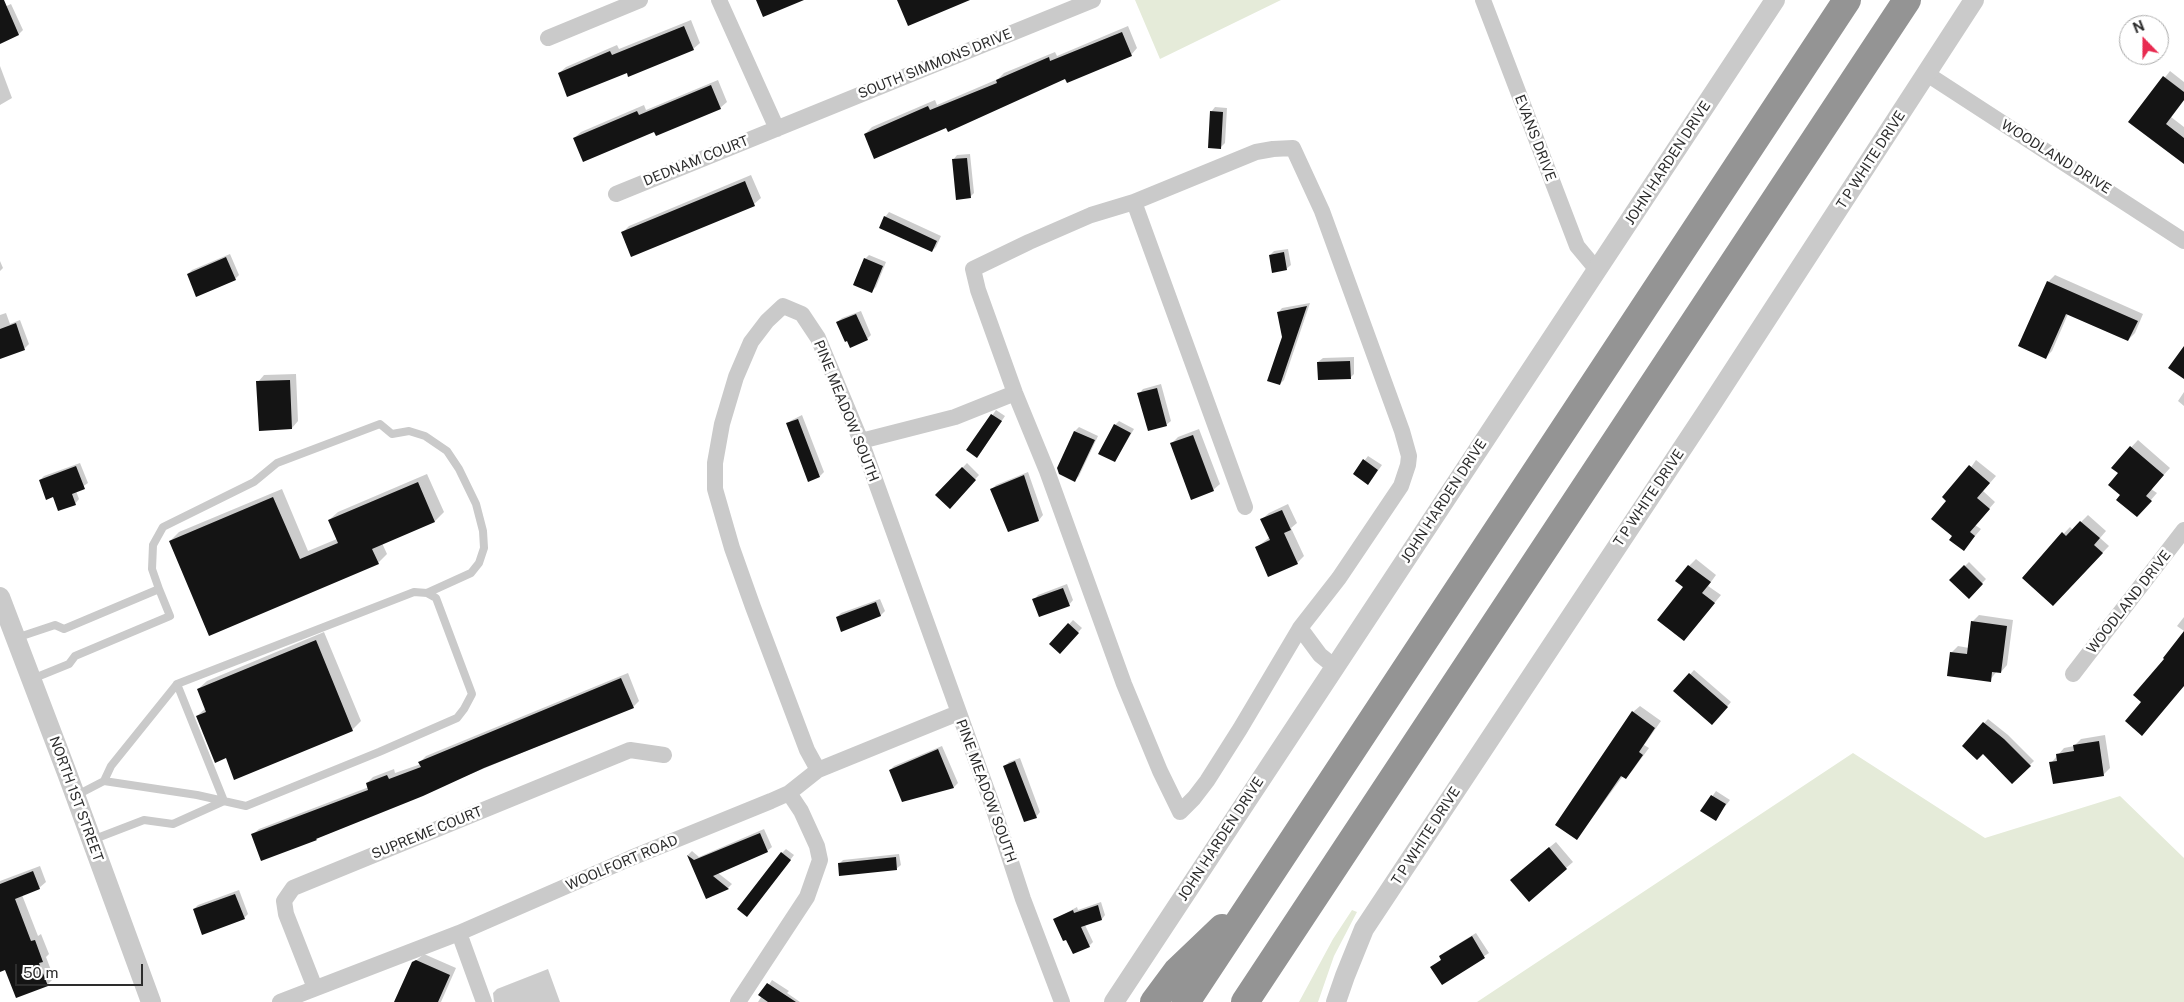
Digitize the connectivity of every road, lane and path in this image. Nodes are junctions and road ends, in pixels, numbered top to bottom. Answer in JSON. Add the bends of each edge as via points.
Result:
{"nodes":[{"id":1,"x":640,"y":0,"type":"edge"},
{"id":2,"x":718,"y":0,"type":"edge"},
{"id":3,"x":1093,"y":0,"type":"edge"},
{"id":4,"x":1482,"y":0,"type":"edge"},
{"id":5,"x":1775,"y":0,"type":"edge"},
{"id":6,"x":1847,"y":0,"type":"edge"},
{"id":7,"x":1907,"y":0,"type":"edge"},
{"id":8,"x":1974,"y":0,"type":"edge"},
{"id":9,"x":548,"y":38,"type":"dead end"},
{"id":10,"x":1928,"y":74,"type":"junction"},
{"id":11,"x":777,"y":129,"type":"junction"},
{"id":12,"x":616,"y":194,"type":"dead end"},
{"id":13,"x":1134,"y":202,"type":"junction"},
{"id":14,"x":2184,"y":241,"type":"edge"},
{"id":15,"x":1597,"y":270,"type":"junction"},
{"id":16,"x":1015,"y":393,"type":"junction"},
{"id":17,"x":861,"y":440,"type":"junction"},
{"id":18,"x":1245,"y":507,"type":"dead end"},
{"id":19,"x":2184,"y":530,"type":"edge"},
{"id":20,"x":159,"y":589,"type":"junction"},
{"id":21,"x":427,"y":594,"type":"junction"},
{"id":22,"x":0,"y":597,"type":"edge"},
{"id":23,"x":1300,"y":628,"type":"junction"},
{"id":24,"x":16,"y":638,"type":"junction"},
{"id":25,"x":1335,"y":667,"type":"junction"},
{"id":26,"x":2074,"y":674,"type":"dead end"},
{"id":27,"x":31,"y":679,"type":"junction"},
{"id":28,"x":177,"y":684,"type":"junction"},
{"id":29,"x":958,"y":713,"type":"junction"},
{"id":30,"x":664,"y":755,"type":"dead end"},
{"id":31,"x":818,"y":770,"type":"junction"},
{"id":32,"x":104,"y":781,"type":"junction"},
{"id":33,"x":789,"y":793,"type":"junction"},
{"id":34,"x":75,"y":796,"type":"junction"},
{"id":35,"x":224,"y":801,"type":"junction"},
{"id":36,"x":92,"y":840,"type":"junction"},
{"id":37,"x":1347,"y":849,"type":"junction"},
{"id":38,"x":1256,"y":896,"type":"junction"},
{"id":39,"x":459,"y":932,"type":"junction"},
{"id":40,"x":315,"y":988,"type":"junction"},
{"id":41,"x":150,"y":1002,"type":"edge"},
{"id":42,"x":280,"y":1002,"type":"edge"},
{"id":43,"x":484,"y":1002,"type":"edge"},
{"id":44,"x":738,"y":1002,"type":"edge"},
{"id":45,"x":1062,"y":1002,"type":"edge"},
{"id":46,"x":1114,"y":1002,"type":"edge"},
{"id":47,"x":1154,"y":1002,"type":"edge"},
{"id":48,"x":1186,"y":1002,"type":"edge"},
{"id":49,"x":1245,"y":1002,"type":"edge"},
{"id":50,"x":1265,"y":1002,"type":"edge"},
{"id":51,"x":1336,"y":1002,"type":"edge"}],
"edges":[{"from":1,"to":9,"type":"street"},
{"from":2,"to":11,"type":"street"},
{"from":3,"to":11,"type":"street","name":"SOUTH SIMMONS DRIVE"},
{"from":4,"to":15,"type":"street","name":"EVANS DRIVE","via":[[1576,246]]},
{"from":5,"to":15,"type":"street","name":"JOHN HARDEN DRIVE"},
{"from":6,"to":38,"type":"highway"},
{"from":7,"to":37,"type":"highway"},
{"from":8,"to":10,"type":"street","name":"T P WHITE DRIVE"},
{"from":10,"to":14,"type":"street","name":"WOODLAND DRIVE"},
{"from":10,"to":51,"type":"street","name":"T P WHITE DRIVE","via":[[1364,930]]},
{"from":11,"to":12,"type":"street","name":"DEDNAM COURT"},
{"from":13,"to":16,"type":"street","via":[[1091,215],[973,269]]},
{"from":13,"to":18,"type":"street"},
{"from":13,"to":23,"type":"street","via":[[1256,152],[1293,148],[1322,211],[1409,456],[1401,486],[1339,578]]},
{"from":15,"to":25,"type":"street","name":"JOHN HARDEN DRIVE"},
{"from":16,"to":17,"type":"street","via":[[955,417]]},
{"from":16,"to":23,"type":"street","via":[[1047,471],[1124,684],[1180,812],[1216,766]]},
{"from":17,"to":29,"type":"street","name":"PINE MEADOW SOUTH"},
{"from":17,"to":31,"type":"street","name":"PINE MEADOW SOUTH","via":[[818,338],[802,314],[783,306],[767,320],[751,342],[736,377],[714,463],[715,489],[753,607],[807,750]]},
{"from":19,"to":26,"type":"street","name":"WOODLAND DRIVE"},
{"from":20,"to":21,"type":"lane","via":[[152,569],[153,544],[163,526],[254,482],[277,463],[380,424],[392,434],[409,431],[425,436],[447,452],[460,469],[476,504],[484,548],[479,563],[470,574]]},
{"from":20,"to":24,"type":"lane","via":[[64,629],[55,625]]},
{"from":20,"to":27,"type":"lane","via":[[170,616],[74,656],[69,664]]},
{"from":21,"to":28,"type":"lane","via":[[414,592]]},
{"from":21,"to":35,"type":"lane","via":[[436,598],[472,694],[457,718],[246,806]]},
{"from":22,"to":24,"type":"street","name":"NORTH 1ST STREET"},
{"from":23,"to":25,"type":"street","via":[[1320,655]]},
{"from":24,"to":27,"type":"street","name":"NORTH 1ST STREET"},
{"from":25,"to":46,"type":"street","name":"JOHN HARDEN DRIVE"},
{"from":27,"to":34,"type":"street","name":"NORTH 1ST STREET"},
{"from":28,"to":32,"type":"lane","via":[[111,766]]},
{"from":28,"to":35,"type":"lane"},
{"from":29,"to":31,"type":"street","name":"WOOLFORT ROAD"},
{"from":29,"to":45,"type":"street","name":"PINE MEADOW SOUTH"},
{"from":30,"to":40,"type":"street","name":"SUPREME COURT","via":[[630,750],[293,888],[284,901],[286,914]]},
{"from":31,"to":33,"type":"street","name":"WOOLFORT ROAD"},
{"from":32,"to":34,"type":"lane"},
{"from":32,"to":35,"type":"lane"},
{"from":33,"to":39,"type":"street","name":"WOOLFORT ROAD"},
{"from":33,"to":44,"type":"street","via":[[817,846],[820,860],[807,897]]},
{"from":34,"to":36,"type":"street","name":"NORTH 1ST STREET"},
{"from":35,"to":36,"type":"lane","via":[[173,824],[144,820]]},
{"from":36,"to":41,"type":"street","name":"NORTH 1ST STREET"},
{"from":37,"to":49,"type":"highway"},
{"from":37,"to":50,"type":"highway"},
{"from":38,"to":47,"type":"highway","via":[[1177,971]]},
{"from":38,"to":48,"type":"highway"},
{"from":39,"to":40,"type":"street","name":"WOOLFORT ROAD"},
{"from":39,"to":43,"type":"street"},
{"from":40,"to":42,"type":"street","name":"WOOLFORT ROAD"}]}
